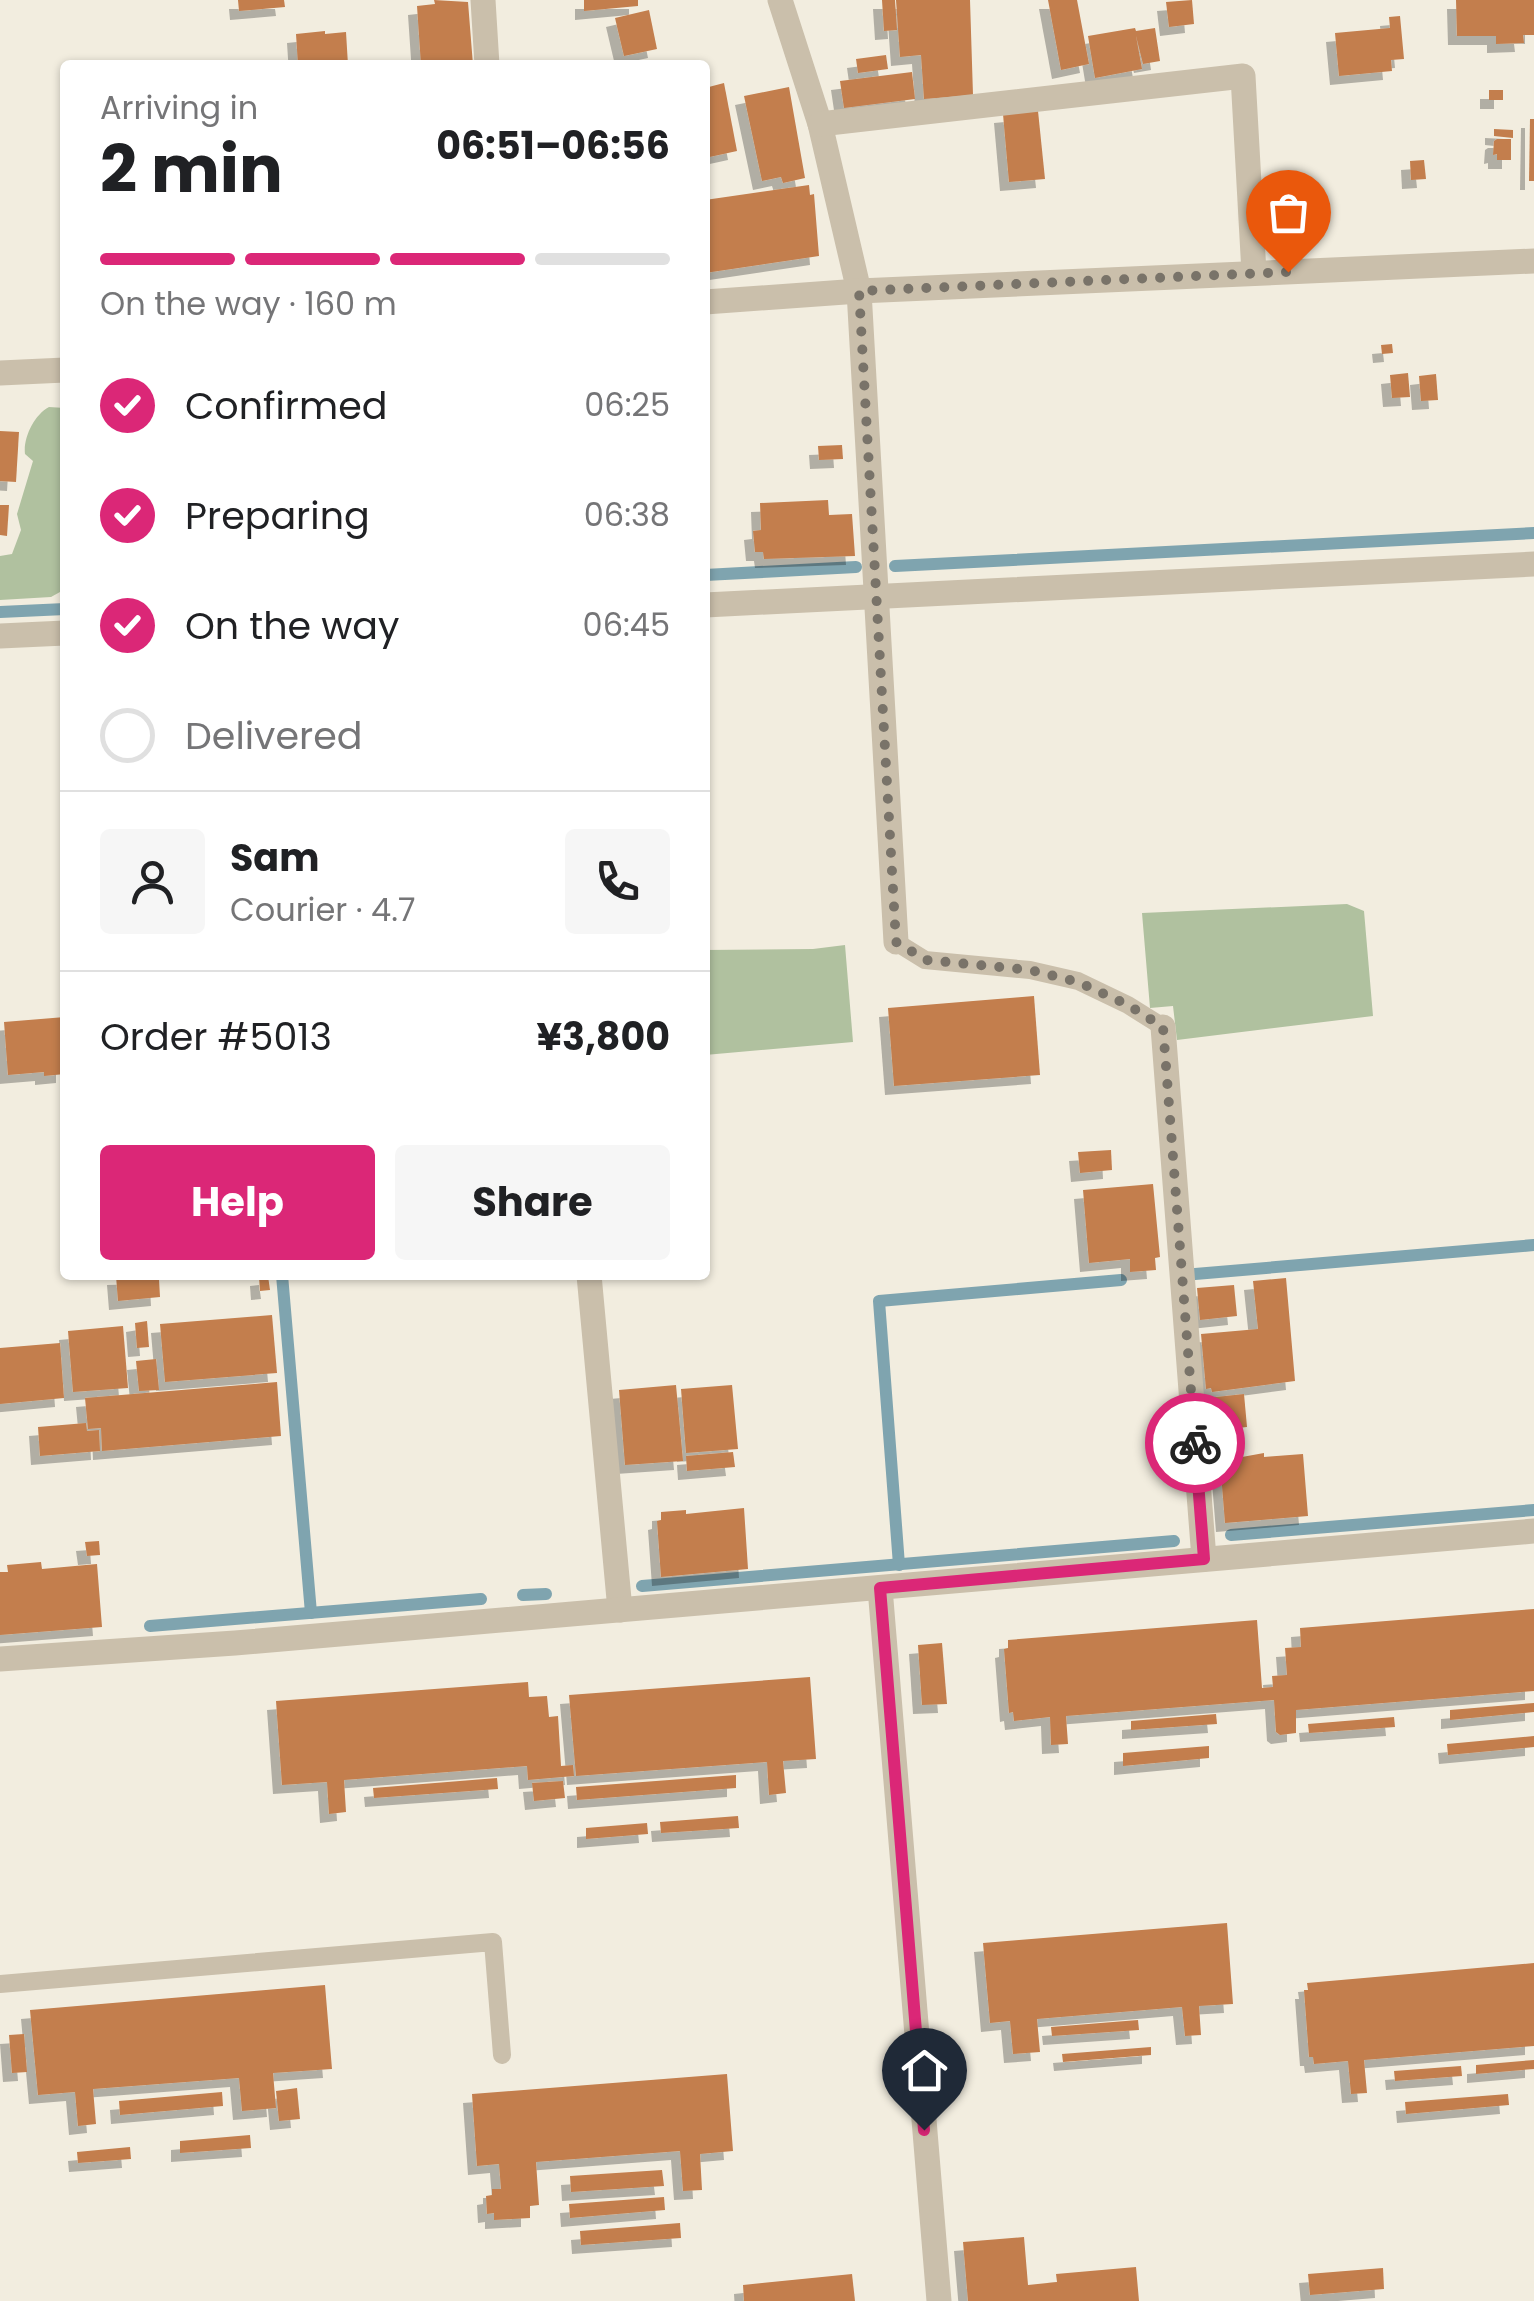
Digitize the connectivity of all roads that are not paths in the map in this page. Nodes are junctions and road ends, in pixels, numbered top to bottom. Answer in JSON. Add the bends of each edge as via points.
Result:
{"nodes":[{"id":1,"x":483,"y":0,"type":"edge"},
{"id":2,"x":780,"y":0,"type":"edge"},
{"id":3,"x":487,"y":60,"type":"edge"},
{"id":4,"x":820,"y":124,"type":"junction"},
{"id":5,"x":1534,"y":261,"type":"edge"},
{"id":6,"x":1254,"y":273,"type":"junction"},
{"id":7,"x":859,"y":291,"type":"junction"},
{"id":8,"x":710,"y":302,"type":"edge"},
{"id":9,"x":60,"y":370,"type":"edge"},
{"id":10,"x":0,"y":373,"type":"edge"},
{"id":11,"x":1534,"y":564,"type":"edge"},
{"id":12,"x":875,"y":597,"type":"junction"},
{"id":13,"x":710,"y":605,"type":"edge"},
{"id":14,"x":60,"y":633,"type":"edge"},
{"id":15,"x":0,"y":636,"type":"edge"},
{"id":16,"x":896,"y":942,"type":"joint"},
{"id":17,"x":1163,"y":1027,"type":"joint"},
{"id":18,"x":589,"y":1280,"type":"edge"},
{"id":19,"x":1534,"y":1531,"type":"edge"},
{"id":20,"x":1204,"y":1559,"type":"junction"},
{"id":21,"x":880,"y":1588,"type":"junction"},
{"id":22,"x":620,"y":1610,"type":"junction"},
{"id":23,"x":0,"y":1660,"type":"edge"},
{"id":24,"x":0,"y":1984,"type":"edge"},
{"id":25,"x":502,"y":2055,"type":"dead end"},
{"id":26,"x":938,"y":2301,"type":"edge"}],
"edges":[{"from":1,"to":3,"type":"street"},
{"from":2,"to":4,"type":"street"},
{"from":4,"to":6,"type":"street","via":[[1243,76]]},
{"from":4,"to":7,"type":"street"},
{"from":5,"to":6,"type":"street"},
{"from":6,"to":7,"type":"street"},
{"from":7,"to":8,"type":"street"},
{"from":7,"to":12,"type":"street"},
{"from":9,"to":10,"type":"street"},
{"from":11,"to":12,"type":"street"},
{"from":12,"to":13,"type":"street"},
{"from":12,"to":16,"type":"street"},
{"from":14,"to":15,"type":"street"},
{"from":16,"to":17,"type":"lane","via":[[926,960],[1030,970],[1078,982]]},
{"from":17,"to":20,"type":"street"},
{"from":18,"to":22,"type":"street"},
{"from":19,"to":20,"type":"street"},
{"from":20,"to":21,"type":"street"},
{"from":21,"to":22,"type":"street"},
{"from":21,"to":26,"type":"street"},
{"from":22,"to":23,"type":"street"},
{"from":24,"to":25,"type":"lane","via":[[493,1942]]}]}
